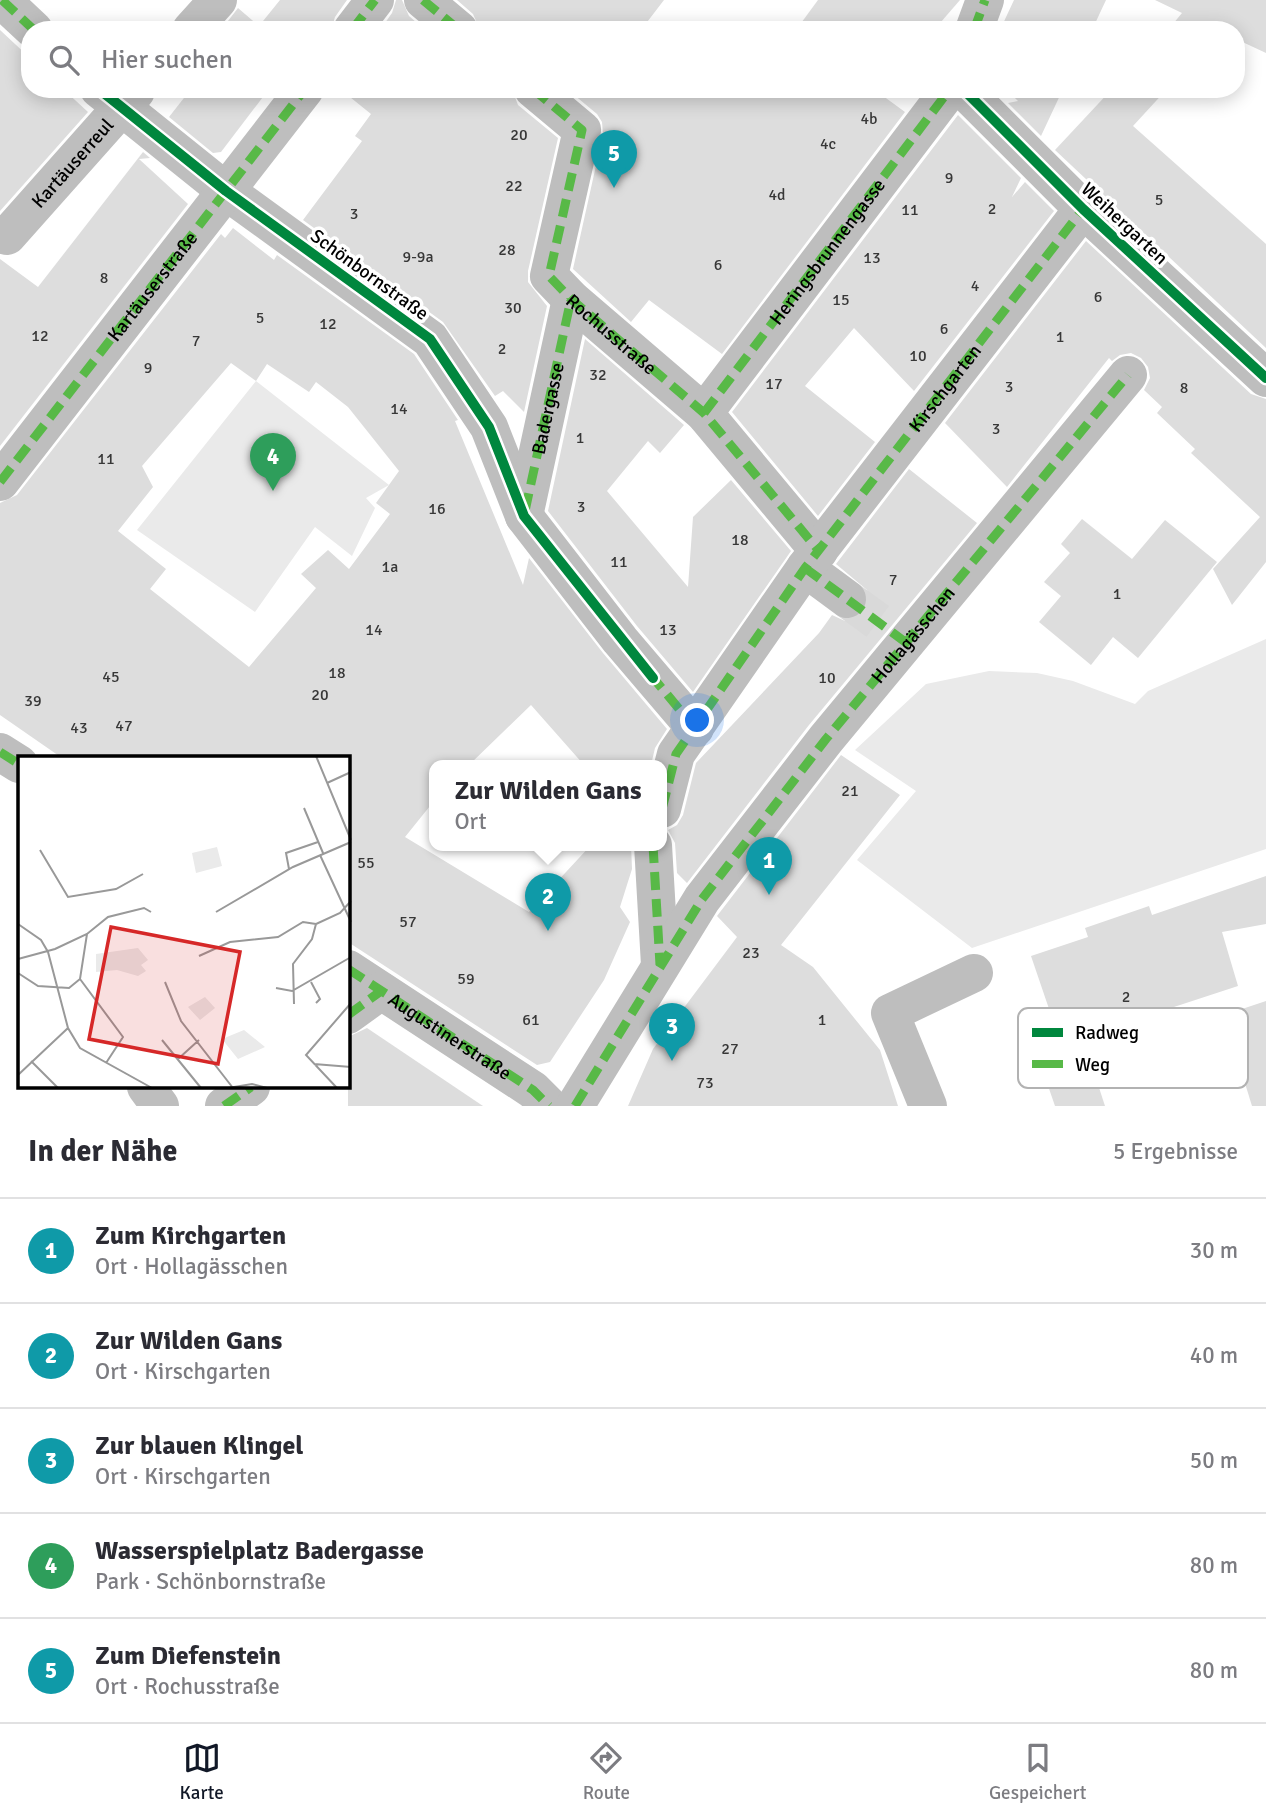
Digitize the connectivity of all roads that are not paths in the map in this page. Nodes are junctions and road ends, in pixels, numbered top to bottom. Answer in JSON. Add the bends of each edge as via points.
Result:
{"nodes":[{"id":1,"x":2,"y":0,"type":"edge"},
{"id":2,"x":218,"y":0,"type":"edge"},
{"id":3,"x":376,"y":0,"type":"edge"},
{"id":4,"x":423,"y":0,"type":"edge"},
{"id":5,"x":985,"y":0,"type":"edge"},
{"id":6,"x":24,"y":21,"type":"edge"},
{"id":7,"x":199,"y":21,"type":"edge"},
{"id":8,"x":359,"y":21,"type":"edge"},
{"id":9,"x":448,"y":21,"type":"edge"},
{"id":10,"x":977,"y":21,"type":"edge"},
{"id":11,"x":117,"y":98,"type":"edge"},
{"id":12,"x":121,"y":98,"type":"edge"},
{"id":13,"x":298,"y":98,"type":"edge"},
{"id":14,"x":544,"y":98,"type":"edge"},
{"id":15,"x":943,"y":98,"type":"edge"},
{"id":16,"x":972,"y":98,"type":"edge"},
{"id":17,"x":226,"y":191,"type":"junction"},
{"id":18,"x":1083,"y":209,"type":"junction"},
{"id":19,"x":7,"y":236,"type":"dead end"},
{"id":20,"x":571,"y":299,"type":"junction"},
{"id":21,"x":1128,"y":375,"type":"dead end"},
{"id":22,"x":1266,"y":378,"type":"edge"},
{"id":23,"x":704,"y":413,"type":"junction"},
{"id":24,"x":0,"y":482,"type":"edge"},
{"id":25,"x":524,"y":516,"type":"junction"},
{"id":26,"x":812,"y":560,"type":"junction"},
{"id":27,"x":847,"y":599,"type":"tunnel mouth"},
{"id":28,"x":695,"y":728,"type":"junction"},
{"id":29,"x":0,"y":752,"type":"edge"},
{"id":30,"x":18,"y":763,"type":"edge"},
{"id":31,"x":667,"y":789,"type":"edge"},
{"id":32,"x":653,"y":851,"type":"edge"},
{"id":33,"x":660,"y":965,"type":"junction"},
{"id":34,"x":350,"y":971,"type":"edge"},
{"id":35,"x":974,"y":974,"type":"dead end"},
{"id":36,"x":381,"y":991,"type":"junction"},
{"id":37,"x":350,"y":1014,"type":"edge"},
{"id":38,"x":147,"y":1088,"type":"edge"},
{"id":39,"x":250,"y":1088,"type":"edge"},
{"id":40,"x":160,"y":1106,"type":"edge"},
{"id":41,"x":224,"y":1106,"type":"edge"},
{"id":42,"x":550,"y":1106,"type":"edge"},
{"id":43,"x":575,"y":1106,"type":"edge"},
{"id":44,"x":928,"y":1106,"type":"edge"}],
"edges":[{"from":1,"to":6,"type":"street"},
{"from":2,"to":7,"type":"street"},
{"from":3,"to":8,"type":"street"},
{"from":4,"to":9,"type":"street"},
{"from":5,"to":10,"type":"street"},
{"from":11,"to":19,"type":"street","name":"Kartäuserreul"},
{"from":12,"to":17,"type":"street","name":"Schönbornstraße"},
{"from":13,"to":17,"type":"street","name":"Kartäuserstraße"},
{"from":14,"to":20,"type":"street","name":"Rochusstraße","via":[[582,130],[549,276]]},
{"from":15,"to":23,"type":"street","name":"Heringsbrunnengasse"},
{"from":16,"to":18,"type":"street","name":"Weihergarten"},
{"from":17,"to":24,"type":"street","name":"Kartäuserstraße"},
{"from":17,"to":25,"type":"street","name":"Schönbornstraße","via":[[430,339],[489,426]]},
{"from":18,"to":22,"type":"street","name":"Weihergarten"},
{"from":18,"to":26,"type":"street","name":"Kirschgarten"},
{"from":20,"to":23,"type":"street","name":"Rochusstraße"},
{"from":20,"to":25,"type":"street","name":"Badergasse"},
{"from":21,"to":33,"type":"street","name":"Hollagässchen","via":[[900,638],[702,899]]},
{"from":23,"to":26,"type":"street","name":"Rochusstraße"},
{"from":25,"to":28,"type":"street","name":"Schönbornstraße"},
{"from":26,"to":27,"type":"street"},
{"from":26,"to":28,"type":"street","name":"Kirschgarten"},
{"from":28,"to":31,"type":"street","name":"Kirschgarten","via":[[676,754]]},
{"from":29,"to":30,"type":"street"},
{"from":32,"to":33,"type":"street"},
{"from":33,"to":43,"type":"street"},
{"from":34,"to":36,"type":"street","name":"Augustinerstraße"},
{"from":35,"to":44,"type":"street","via":[[890,1013]]},
{"from":36,"to":37,"type":"street"},
{"from":36,"to":42,"type":"street","name":"Augustinerstraße","via":[[533,1090]]},
{"from":38,"to":40,"type":"street"},
{"from":39,"to":41,"type":"street"}]}
